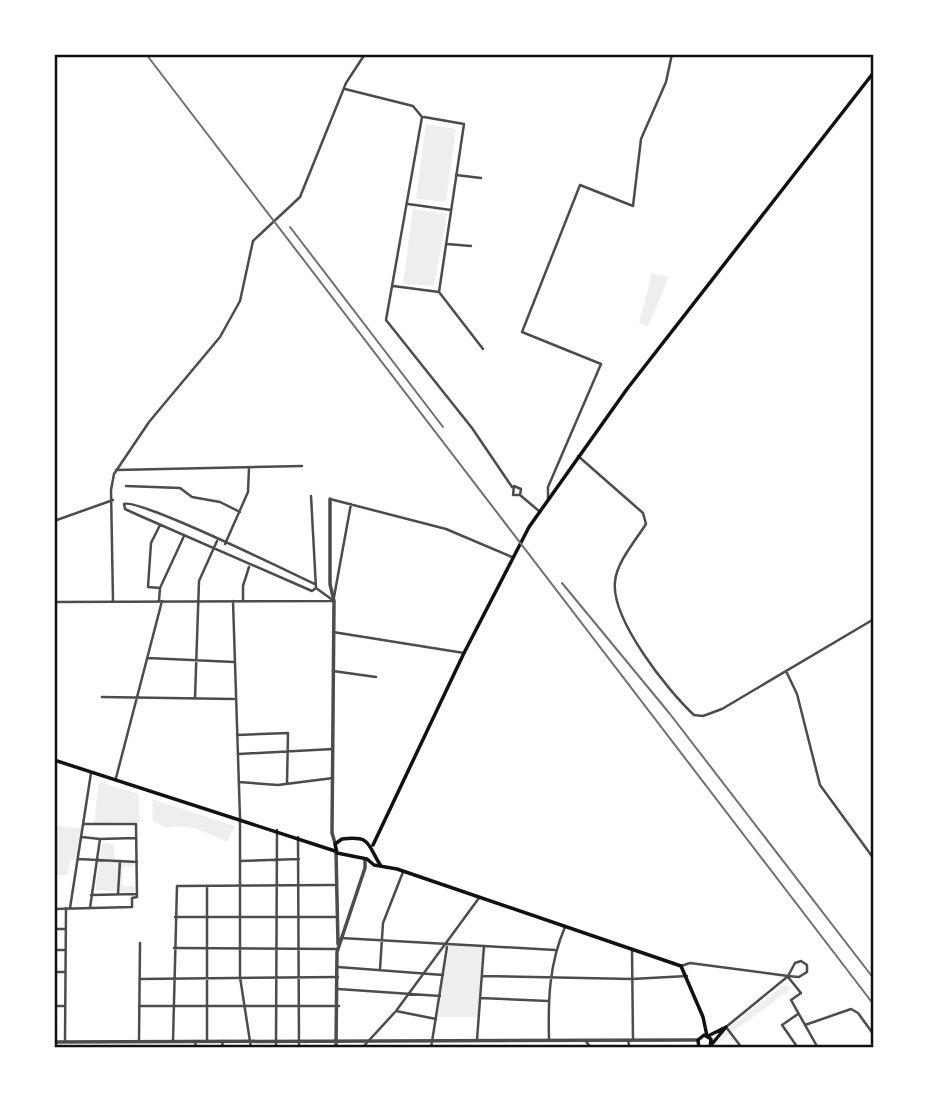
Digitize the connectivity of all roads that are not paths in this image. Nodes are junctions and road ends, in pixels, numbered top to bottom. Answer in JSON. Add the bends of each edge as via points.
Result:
{"nodes":[{"id":1,"x":365,"y":54,"type":"edge"},
{"id":2,"x":671,"y":54,"type":"edge"},
{"id":3,"x":874,"y":72,"type":"edge"},
{"id":4,"x":344,"y":88,"type":"junction"},
{"id":5,"x":422,"y":117,"type":"junction"},
{"id":6,"x":456,"y":175,"type":"junction"},
{"id":7,"x":481,"y":178,"type":"dead end"},
{"id":8,"x":408,"y":204,"type":"junction"},
{"id":9,"x":452,"y":210,"type":"junction"},
{"id":10,"x":447,"y":244,"type":"junction"},
{"id":11,"x":471,"y":247,"type":"dead end"},
{"id":12,"x":394,"y":286,"type":"junction"},
{"id":13,"x":439,"y":292,"type":"junction"},
{"id":14,"x":483,"y":349,"type":"dead end"},
{"id":15,"x":578,"y":456,"type":"junction"},
{"id":16,"x":302,"y":467,"type":"dead end"},
{"id":17,"x":249,"y":468,"type":"junction"},
{"id":18,"x":116,"y":470,"type":"junction"},
{"id":19,"x":126,"y":486,"type":"dead end"},
{"id":20,"x":512,"y":487,"type":"junction"},
{"id":21,"x":520,"y":495,"type":"junction"},
{"id":22,"x":311,"y":496,"type":"dead end"},
{"id":23,"x":548,"y":498,"type":"junction"},
{"id":24,"x":330,"y":499,"type":"joint"},
{"id":25,"x":113,"y":500,"type":"junction"},
{"id":26,"x":124,"y":504,"type":"junction"},
{"id":27,"x":351,"y":504,"type":"junction"},
{"id":28,"x":540,"y":511,"type":"junction"},
{"id":29,"x":240,"y":512,"type":"junction"},
{"id":30,"x":54,"y":521,"type":"edge"},
{"id":31,"x":160,"y":525,"type":"junction"},
{"id":32,"x":184,"y":536,"type":"junction"},
{"id":33,"x":218,"y":540,"type":"junction"},
{"id":34,"x":225,"y":544,"type":"junction"},
{"id":35,"x":214,"y":549,"type":"junction"},
{"id":36,"x":512,"y":558,"type":"junction"},
{"id":37,"x":250,"y":566,"type":"junction"},
{"id":38,"x":316,"y":586,"type":"junction"},
{"id":39,"x":160,"y":588,"type":"junction"},
{"id":40,"x":197,"y":600,"type":"junction"},
{"id":41,"x":113,"y":601,"type":"junction"},
{"id":42,"x":161,"y":601,"type":"junction"},
{"id":43,"x":233,"y":601,"type":"junction"},
{"id":44,"x":243,"y":601,"type":"junction"},
{"id":45,"x":334,"y":601,"type":"junction"},
{"id":46,"x":54,"y":602,"type":"edge"},
{"id":47,"x":874,"y":619,"type":"edge"},
{"id":48,"x":333,"y":632,"type":"junction"},
{"id":49,"x":464,"y":653,"type":"junction"},
{"id":50,"x":148,"y":658,"type":"junction"},
{"id":51,"x":195,"y":660,"type":"junction"},
{"id":52,"x":234,"y":662,"type":"junction"},
{"id":53,"x":333,"y":671,"type":"junction"},
{"id":54,"x":786,"y":671,"type":"junction"},
{"id":55,"x":376,"y":677,"type":"dead end"},
{"id":56,"x":102,"y":697,"type":"dead end"},
{"id":57,"x":137,"y":698,"type":"junction"},
{"id":58,"x":194,"y":698,"type":"junction"},
{"id":59,"x":234,"y":699,"type":"junction"},
{"id":60,"x":236,"y":735,"type":"junction"},
{"id":61,"x":333,"y":749,"type":"junction"},
{"id":62,"x":287,"y":752,"type":"junction"},
{"id":63,"x":237,"y":754,"type":"junction"},
{"id":64,"x":54,"y":760,"type":"edge"},
{"id":65,"x":91,"y":771,"type":"junction"},
{"id":66,"x":116,"y":778,"type":"junction"},
{"id":67,"x":333,"y":778,"type":"junction"},
{"id":68,"x":239,"y":782,"type":"junction"},
{"id":69,"x":287,"y":784,"type":"junction"},
{"id":70,"x":240,"y":818,"type":"junction"},
{"id":71,"x":84,"y":824,"type":"junction"},
{"id":72,"x":334,"y":828,"type":"junction"},
{"id":73,"x":277,"y":830,"type":"junction"},
{"id":74,"x":378,"y":834,"type":"junction"},
{"id":75,"x":82,"y":837,"type":"junction"},
{"id":76,"x":136,"y":837,"type":"junction"},
{"id":77,"x":298,"y":837,"type":"junction"},
{"id":78,"x":100,"y":839,"type":"junction"},
{"id":79,"x":342,"y":839,"type":"junction"},
{"id":80,"x":365,"y":840,"type":"junction"},
{"id":81,"x":335,"y":844,"type":"junction"},
{"id":82,"x":318,"y":846,"type":"junction"},
{"id":83,"x":373,"y":848,"type":"junction"},
{"id":84,"x":336,"y":851,"type":"junction"},
{"id":85,"x":78,"y":859,"type":"junction"},
{"id":86,"x":277,"y":859,"type":"junction"},
{"id":87,"x":299,"y":859,"type":"junction"},
{"id":88,"x":366,"y":859,"type":"junction"},
{"id":89,"x":874,"y":859,"type":"edge"},
{"id":90,"x":96,"y":860,"type":"junction"},
{"id":91,"x":120,"y":861,"type":"junction"},
{"id":92,"x":240,"y":861,"type":"junction"},
{"id":93,"x":136,"y":862,"type":"junction"},
{"id":94,"x":381,"y":866,"type":"junction"},
{"id":95,"x":403,"y":872,"type":"junction"},
{"id":96,"x":277,"y":884,"type":"junction"},
{"id":97,"x":299,"y":884,"type":"junction"},
{"id":98,"x":240,"y":885,"type":"junction"},
{"id":99,"x":334,"y":885,"type":"junction"},
{"id":100,"x":206,"y":886,"type":"junction"},
{"id":101,"x":118,"y":894,"type":"junction"},
{"id":102,"x":137,"y":894,"type":"junction"},
{"id":103,"x":91,"y":895,"type":"junction"},
{"id":104,"x":479,"y":898,"type":"junction"},
{"id":105,"x":68,"y":908,"type":"junction"},
{"id":106,"x":90,"y":908,"type":"junction"},
{"id":107,"x":54,"y":909,"type":"edge"},
{"id":108,"x":300,"y":916,"type":"junction"},
{"id":109,"x":175,"y":917,"type":"junction"},
{"id":110,"x":239,"y":917,"type":"junction"},
{"id":111,"x":276,"y":917,"type":"junction"},
{"id":112,"x":335,"y":917,"type":"junction"},
{"id":113,"x":206,"y":918,"type":"junction"},
{"id":114,"x":566,"y":925,"type":"junction"},
{"id":115,"x":54,"y":929,"type":"edge"},
{"id":116,"x":64,"y":929,"type":"junction"},
{"id":117,"x":341,"y":938,"type":"junction"},
{"id":118,"x":382,"y":940,"type":"junction"},
{"id":119,"x":140,"y":943,"type":"dead end"},
{"id":120,"x":448,"y":944,"type":"junction"},
{"id":121,"x":484,"y":946,"type":"junction"},
{"id":122,"x":174,"y":948,"type":"junction"},
{"id":123,"x":207,"y":948,"type":"junction"},
{"id":124,"x":632,"y":948,"type":"junction"},
{"id":125,"x":239,"y":949,"type":"junction"},
{"id":126,"x":276,"y":949,"type":"junction"},
{"id":127,"x":299,"y":949,"type":"junction"},
{"id":128,"x":338,"y":949,"type":"junction"},
{"id":129,"x":54,"y":950,"type":"edge"},
{"id":130,"x":64,"y":950,"type":"junction"},
{"id":131,"x":555,"y":950,"type":"junction"},
{"id":132,"x":681,"y":966,"type":"junction"},
{"id":133,"x":338,"y":967,"type":"junction"},
{"id":134,"x":380,"y":970,"type":"junction"},
{"id":135,"x":54,"y":972,"type":"edge"},
{"id":136,"x":65,"y":972,"type":"junction"},
{"id":137,"x":424,"y":973,"type":"junction"},
{"id":138,"x":443,"y":975,"type":"junction"},
{"id":139,"x":482,"y":976,"type":"junction"},
{"id":140,"x":687,"y":976,"type":"junction"},
{"id":141,"x":788,"y":976,"type":"junction"},
{"id":142,"x":240,"y":977,"type":"junction"},
{"id":143,"x":207,"y":978,"type":"junction"},
{"id":144,"x":276,"y":978,"type":"junction"},
{"id":145,"x":299,"y":978,"type":"junction"},
{"id":146,"x":338,"y":978,"type":"junction"},
{"id":147,"x":550,"y":978,"type":"junction"},
{"id":148,"x":140,"y":979,"type":"junction"},
{"id":149,"x":174,"y":979,"type":"junction"},
{"id":150,"x":632,"y":979,"type":"junction"},
{"id":151,"x":338,"y":989,"type":"junction"},
{"id":152,"x":407,"y":995,"type":"junction"},
{"id":153,"x":440,"y":996,"type":"junction"},
{"id":154,"x":480,"y":999,"type":"junction"},
{"id":155,"x":548,"y":1001,"type":"junction"},
{"id":156,"x":54,"y":1006,"type":"edge"},
{"id":157,"x":65,"y":1006,"type":"junction"},
{"id":158,"x":139,"y":1006,"type":"junction"},
{"id":159,"x":174,"y":1006,"type":"junction"},
{"id":160,"x":244,"y":1006,"type":"junction"},
{"id":161,"x":276,"y":1006,"type":"junction"},
{"id":162,"x":339,"y":1006,"type":"junction"},
{"id":163,"x":207,"y":1007,"type":"junction"},
{"id":164,"x":299,"y":1007,"type":"junction"},
{"id":165,"x":396,"y":1011,"type":"junction"},
{"id":166,"x":798,"y":1014,"type":"junction"},
{"id":167,"x":703,"y":1017,"type":"junction"},
{"id":168,"x":436,"y":1019,"type":"junction"},
{"id":169,"x":805,"y":1025,"type":"junction"},
{"id":170,"x":726,"y":1027,"type":"junction"},
{"id":171,"x":874,"y":1035,"type":"edge"},
{"id":172,"x":708,"y":1036,"type":"junction"},
{"id":173,"x":250,"y":1040,"type":"junction"},
{"id":174,"x":276,"y":1040,"type":"junction"},
{"id":175,"x":300,"y":1040,"type":"junction"},
{"id":176,"x":337,"y":1040,"type":"junction"},
{"id":177,"x":547,"y":1040,"type":"junction"},
{"id":178,"x":585,"y":1040,"type":"junction"},
{"id":179,"x":630,"y":1040,"type":"junction"},
{"id":180,"x":139,"y":1041,"type":"junction"},
{"id":181,"x":150,"y":1041,"type":"junction"},
{"id":182,"x":174,"y":1041,"type":"junction"},
{"id":183,"x":195,"y":1041,"type":"junction"},
{"id":184,"x":207,"y":1041,"type":"junction"},
{"id":185,"x":222,"y":1041,"type":"junction"},
{"id":186,"x":369,"y":1041,"type":"junction"},
{"id":187,"x":385,"y":1041,"type":"junction"},
{"id":188,"x":432,"y":1041,"type":"junction"},
{"id":189,"x":477,"y":1041,"type":"junction"},
{"id":190,"x":54,"y":1042,"type":"edge"},
{"id":191,"x":65,"y":1042,"type":"junction"},
{"id":192,"x":78,"y":1042,"type":"junction"},
{"id":193,"x":100,"y":1042,"type":"junction"},
{"id":194,"x":698,"y":1042,"type":"edge"},
{"id":195,"x":711,"y":1046,"type":"edge"},
{"id":196,"x":629,"y":1047,"type":"edge"},
{"id":197,"x":79,"y":1048,"type":"edge"},
{"id":198,"x":102,"y":1048,"type":"edge"},
{"id":199,"x":152,"y":1048,"type":"edge"},
{"id":200,"x":177,"y":1048,"type":"edge"},
{"id":201,"x":196,"y":1048,"type":"edge"},
{"id":202,"x":223,"y":1048,"type":"edge"},
{"id":203,"x":251,"y":1048,"type":"edge"},
{"id":204,"x":276,"y":1048,"type":"edge"},
{"id":205,"x":299,"y":1048,"type":"edge"},
{"id":206,"x":337,"y":1048,"type":"edge"},
{"id":207,"x":362,"y":1048,"type":"edge"},
{"id":208,"x":385,"y":1048,"type":"edge"},
{"id":209,"x":431,"y":1048,"type":"edge"},
{"id":210,"x":551,"y":1048,"type":"edge"},
{"id":211,"x":591,"y":1048,"type":"edge"},
{"id":212,"x":693,"y":1048,"type":"edge"},
{"id":213,"x":742,"y":1048,"type":"edge"},
{"id":214,"x":798,"y":1048,"type":"edge"},
{"id":215,"x":818,"y":1048,"type":"edge"}],
"edges":[{"from":1,"to":4,"type":"street"},
{"from":2,"to":23,"type":"street","via":[[666,82],[641,139],[633,206],[580,185],[522,332],[601,364],[548,487]]},
{"from":3,"to":15,"type":"main road"},
{"from":4,"to":5,"type":"street","via":[[413,106]]},
{"from":4,"to":18,"type":"street","via":[[304,190],[250,248],[240,301],[220,337],[149,422]]},
{"from":5,"to":6,"type":"street","via":[[464,124]]},
{"from":5,"to":8,"type":"street"},
{"from":6,"to":7,"type":"street"},
{"from":6,"to":9,"type":"street"},
{"from":8,"to":9,"type":"street"},
{"from":8,"to":12,"type":"street"},
{"from":9,"to":10,"type":"street"},
{"from":10,"to":11,"type":"street"},
{"from":10,"to":13,"type":"street"},
{"from":12,"to":13,"type":"street"},
{"from":12,"to":20,"type":"street","via":[[386,320],[472,428]]},
{"from":13,"to":14,"type":"street"},
{"from":15,"to":23,"type":"main road"},
{"from":15,"to":54,"type":"street","via":[[643,513],[646,524],[618,571],[614,594],[656,675],[688,709],[694,715],[712,714]]},
{"from":16,"to":17,"type":"street"},
{"from":17,"to":18,"type":"street"},
{"from":17,"to":29,"type":"street","via":[[248,492]]},
{"from":18,"to":25,"type":"street"},
{"from":19,"to":29,"type":"street","via":[[180,488],[192,497],[220,502]]},
{"from":20,"to":21,"type":"street","via":[[513,495]]},
{"from":20,"to":21,"type":"street","via":[[520,487]]},
{"from":21,"to":28,"type":"street"},
{"from":22,"to":38,"type":"street"},
{"from":23,"to":28,"type":"main road"},
{"from":24,"to":27,"type":"street"},
{"from":24,"to":45,"type":"street"},
{"from":25,"to":26,"type":"street"},
{"from":25,"to":30,"type":"street"},
{"from":25,"to":41,"type":"street"},
{"from":26,"to":31,"type":"street","via":[[125,509]]},
{"from":26,"to":33,"type":"street","via":[[131,502]]},
{"from":27,"to":36,"type":"street","via":[[446,529]]},
{"from":27,"to":45,"type":"street"},
{"from":28,"to":36,"type":"main road"},
{"from":29,"to":34,"type":"street"},
{"from":31,"to":32,"type":"street"},
{"from":31,"to":39,"type":"street","via":[[151,543],[148,587]]},
{"from":32,"to":35,"type":"street"},
{"from":32,"to":39,"type":"street"},
{"from":33,"to":34,"type":"street"},
{"from":33,"to":35,"type":"street"},
{"from":34,"to":38,"type":"street"},
{"from":35,"to":37,"type":"street"},
{"from":35,"to":40,"type":"street","via":[[199,581]]},
{"from":36,"to":49,"type":"main road"},
{"from":37,"to":38,"type":"street","via":[[312,591]]},
{"from":37,"to":44,"type":"street"},
{"from":38,"to":45,"type":"street"},
{"from":39,"to":42,"type":"street"},
{"from":40,"to":42,"type":"street"},
{"from":40,"to":43,"type":"street"},
{"from":40,"to":51,"type":"street"},
{"from":41,"to":42,"type":"street"},
{"from":41,"to":46,"type":"street"},
{"from":42,"to":50,"type":"street"},
{"from":43,"to":44,"type":"street"},
{"from":43,"to":52,"type":"street"},
{"from":44,"to":45,"type":"street"},
{"from":45,"to":48,"type":"street"},
{"from":47,"to":54,"type":"street"},
{"from":48,"to":49,"type":"street"},
{"from":48,"to":53,"type":"street"},
{"from":49,"to":74,"type":"main road"},
{"from":50,"to":51,"type":"street"},
{"from":50,"to":57,"type":"street"},
{"from":51,"to":52,"type":"street"},
{"from":51,"to":58,"type":"street"},
{"from":52,"to":59,"type":"street"},
{"from":53,"to":55,"type":"street"},
{"from":53,"to":61,"type":"street"},
{"from":54,"to":89,"type":"street","via":[[797,694],[820,785]]},
{"from":56,"to":57,"type":"street"},
{"from":57,"to":58,"type":"street"},
{"from":57,"to":66,"type":"street"},
{"from":58,"to":59,"type":"street"},
{"from":59,"to":60,"type":"street"},
{"from":60,"to":62,"type":"street","via":[[288,733]]},
{"from":60,"to":63,"type":"street"},
{"from":61,"to":62,"type":"street"},
{"from":61,"to":67,"type":"street"},
{"from":62,"to":63,"type":"street"},
{"from":62,"to":69,"type":"street"},
{"from":63,"to":68,"type":"street"},
{"from":64,"to":65,"type":"main road"},
{"from":65,"to":66,"type":"main road"},
{"from":65,"to":71,"type":"street"},
{"from":66,"to":70,"type":"main road"},
{"from":67,"to":69,"type":"street"},
{"from":67,"to":72,"type":"street"},
{"from":68,"to":69,"type":"street"},
{"from":68,"to":70,"type":"street"},
{"from":70,"to":73,"type":"main road"},
{"from":70,"to":92,"type":"street"},
{"from":71,"to":75,"type":"street"},
{"from":71,"to":76,"type":"street","via":[[136,824]]},
{"from":72,"to":79,"type":"street"},
{"from":72,"to":81,"type":"street"},
{"from":73,"to":77,"type":"main road"},
{"from":73,"to":86,"type":"street"},
{"from":74,"to":80,"type":"main road"},
{"from":74,"to":83,"type":"main road"},
{"from":75,"to":78,"type":"street"},
{"from":75,"to":85,"type":"street"},
{"from":76,"to":78,"type":"street"},
{"from":76,"to":93,"type":"street"},
{"from":77,"to":82,"type":"main road"},
{"from":77,"to":87,"type":"street"},
{"from":78,"to":90,"type":"street"},
{"from":79,"to":80,"type":"main road"},
{"from":79,"to":81,"type":"main road"},
{"from":80,"to":83,"type":"main road"},
{"from":81,"to":82,"type":"main road"},
{"from":81,"to":84,"type":"main road"},
{"from":82,"to":84,"type":"main road"},
{"from":83,"to":88,"type":"main road"},
{"from":83,"to":94,"type":"main road"},
{"from":84,"to":88,"type":"main road"},
{"from":84,"to":99,"type":"street"},
{"from":85,"to":90,"type":"street"},
{"from":85,"to":105,"type":"street"},
{"from":86,"to":87,"type":"street"},
{"from":86,"to":92,"type":"street"},
{"from":86,"to":96,"type":"street"},
{"from":87,"to":97,"type":"street"},
{"from":88,"to":94,"type":"main road"},
{"from":88,"to":117,"type":"street"},
{"from":90,"to":91,"type":"street"},
{"from":90,"to":103,"type":"street"},
{"from":91,"to":93,"type":"street"},
{"from":91,"to":101,"type":"street"},
{"from":92,"to":98,"type":"street"},
{"from":93,"to":102,"type":"street"},
{"from":94,"to":95,"type":"main road"},
{"from":95,"to":104,"type":"main road"},
{"from":95,"to":118,"type":"street","via":[[383,923]]},
{"from":96,"to":97,"type":"street"},
{"from":96,"to":98,"type":"street"},
{"from":96,"to":111,"type":"street"},
{"from":97,"to":99,"type":"street"},
{"from":97,"to":108,"type":"street"},
{"from":98,"to":100,"type":"street"},
{"from":98,"to":110,"type":"street"},
{"from":99,"to":112,"type":"street"},
{"from":100,"to":109,"type":"street","via":[[177,886]]},
{"from":100,"to":113,"type":"street"},
{"from":101,"to":102,"type":"street"},
{"from":101,"to":103,"type":"street"},
{"from":102,"to":106,"type":"street","via":[[132,907]]},
{"from":103,"to":106,"type":"street"},
{"from":104,"to":114,"type":"main road"},
{"from":104,"to":120,"type":"street"},
{"from":105,"to":106,"type":"street"},
{"from":105,"to":107,"type":"street"},
{"from":105,"to":116,"type":"street"},
{"from":108,"to":111,"type":"street"},
{"from":108,"to":112,"type":"street"},
{"from":108,"to":127,"type":"street"},
{"from":109,"to":113,"type":"street"},
{"from":109,"to":122,"type":"street"},
{"from":110,"to":111,"type":"street"},
{"from":110,"to":113,"type":"street"},
{"from":110,"to":125,"type":"street"},
{"from":111,"to":126,"type":"street"},
{"from":112,"to":128,"type":"street"},
{"from":113,"to":123,"type":"street"},
{"from":114,"to":124,"type":"main road"},
{"from":114,"to":131,"type":"street"},
{"from":115,"to":116,"type":"street"},
{"from":116,"to":130,"type":"street"},
{"from":117,"to":118,"type":"street"},
{"from":117,"to":128,"type":"street"},
{"from":118,"to":120,"type":"street"},
{"from":118,"to":134,"type":"street"},
{"from":119,"to":148,"type":"street"},
{"from":120,"to":121,"type":"street"},
{"from":120,"to":137,"type":"street"},
{"from":120,"to":138,"type":"street"},
{"from":121,"to":131,"type":"street"},
{"from":121,"to":139,"type":"street"},
{"from":122,"to":123,"type":"street"},
{"from":122,"to":149,"type":"street"},
{"from":123,"to":125,"type":"street"},
{"from":123,"to":143,"type":"street"},
{"from":124,"to":132,"type":"main road"},
{"from":124,"to":150,"type":"street"},
{"from":125,"to":126,"type":"street"},
{"from":125,"to":142,"type":"street"},
{"from":126,"to":127,"type":"street"},
{"from":126,"to":144,"type":"street"},
{"from":127,"to":128,"type":"street"},
{"from":127,"to":145,"type":"street"},
{"from":128,"to":133,"type":"street"},
{"from":129,"to":130,"type":"street"},
{"from":130,"to":136,"type":"street"},
{"from":131,"to":147,"type":"street"},
{"from":132,"to":140,"type":"main road"},
{"from":132,"to":141,"type":"street","via":[[690,963]]},
{"from":133,"to":134,"type":"street"},
{"from":133,"to":146,"type":"street"},
{"from":134,"to":137,"type":"street"},
{"from":135,"to":136,"type":"street"},
{"from":136,"to":157,"type":"street"},
{"from":137,"to":138,"type":"street"},
{"from":137,"to":152,"type":"street"},
{"from":138,"to":153,"type":"street"},
{"from":139,"to":147,"type":"street"},
{"from":139,"to":154,"type":"street"},
{"from":140,"to":150,"type":"street"},
{"from":140,"to":167,"type":"main road"},
{"from":141,"to":141,"type":"street","via":[[795,963],[807,965],[805,974]]},
{"from":141,"to":166,"type":"street","via":[[801,992],[791,1000]]},
{"from":141,"to":170,"type":"street"},
{"from":142,"to":143,"type":"street"},
{"from":142,"to":144,"type":"street"},
{"from":142,"to":160,"type":"street"},
{"from":143,"to":149,"type":"street"},
{"from":143,"to":163,"type":"street"},
{"from":144,"to":145,"type":"street"},
{"from":144,"to":161,"type":"street"},
{"from":145,"to":146,"type":"street"},
{"from":145,"to":164,"type":"street"},
{"from":146,"to":151,"type":"street"},
{"from":147,"to":150,"type":"street"},
{"from":147,"to":155,"type":"street"},
{"from":148,"to":149,"type":"street"},
{"from":148,"to":158,"type":"street"},
{"from":149,"to":159,"type":"street"},
{"from":150,"to":179,"type":"street"},
{"from":151,"to":152,"type":"street"},
{"from":151,"to":162,"type":"street"},
{"from":152,"to":153,"type":"street"},
{"from":152,"to":165,"type":"street"},
{"from":153,"to":168,"type":"street"},
{"from":154,"to":155,"type":"street"},
{"from":154,"to":189,"type":"street"},
{"from":155,"to":177,"type":"street"},
{"from":156,"to":157,"type":"street"},
{"from":157,"to":191,"type":"street"},
{"from":158,"to":159,"type":"street"},
{"from":158,"to":180,"type":"street"},
{"from":159,"to":163,"type":"street"},
{"from":159,"to":182,"type":"street"},
{"from":160,"to":161,"type":"street"},
{"from":160,"to":163,"type":"street"},
{"from":160,"to":173,"type":"street"},
{"from":161,"to":164,"type":"street"},
{"from":161,"to":174,"type":"street"},
{"from":162,"to":164,"type":"street"},
{"from":162,"to":176,"type":"street"},
{"from":163,"to":184,"type":"street"},
{"from":164,"to":175,"type":"street"},
{"from":165,"to":168,"type":"street"},
{"from":165,"to":186,"type":"street"},
{"from":166,"to":169,"type":"street"},
{"from":166,"to":214,"type":"street","via":[[782,1025]]},
{"from":167,"to":172,"type":"main road"},
{"from":167,"to":194,"type":"main road"},
{"from":168,"to":188,"type":"street"},
{"from":169,"to":171,"type":"street","via":[[851,1009]]},
{"from":169,"to":215,"type":"street"},
{"from":170,"to":172,"type":"main road"},
{"from":170,"to":195,"type":"main road"},
{"from":170,"to":213,"type":"street"},
{"from":172,"to":194,"type":"main road"},
{"from":172,"to":195,"type":"main road"},
{"from":173,"to":174,"type":"street"},
{"from":173,"to":185,"type":"street"},
{"from":173,"to":203,"type":"street"},
{"from":174,"to":175,"type":"street"},
{"from":174,"to":204,"type":"street"},
{"from":175,"to":176,"type":"street"},
{"from":175,"to":205,"type":"street"},
{"from":176,"to":186,"type":"street"},
{"from":176,"to":206,"type":"street"},
{"from":177,"to":178,"type":"street"},
{"from":177,"to":189,"type":"street"},
{"from":177,"to":210,"type":"street"},
{"from":178,"to":179,"type":"street"},
{"from":178,"to":211,"type":"street"},
{"from":179,"to":194,"type":"street"},
{"from":179,"to":196,"type":"street"},
{"from":180,"to":181,"type":"street"},
{"from":180,"to":193,"type":"street"},
{"from":181,"to":182,"type":"street"},
{"from":181,"to":199,"type":"street"},
{"from":182,"to":183,"type":"street"},
{"from":182,"to":200,"type":"street"},
{"from":183,"to":184,"type":"street"},
{"from":183,"to":201,"type":"street"},
{"from":184,"to":185,"type":"street"},
{"from":185,"to":202,"type":"street"},
{"from":186,"to":187,"type":"street"},
{"from":186,"to":207,"type":"street"},
{"from":187,"to":188,"type":"street"},
{"from":187,"to":208,"type":"street"},
{"from":188,"to":189,"type":"street"},
{"from":188,"to":209,"type":"street"},
{"from":190,"to":191,"type":"street"},
{"from":191,"to":192,"type":"street"},
{"from":192,"to":193,"type":"street"},
{"from":192,"to":197,"type":"street"},
{"from":193,"to":198,"type":"street"},
{"from":194,"to":212,"type":"main road"}]}
